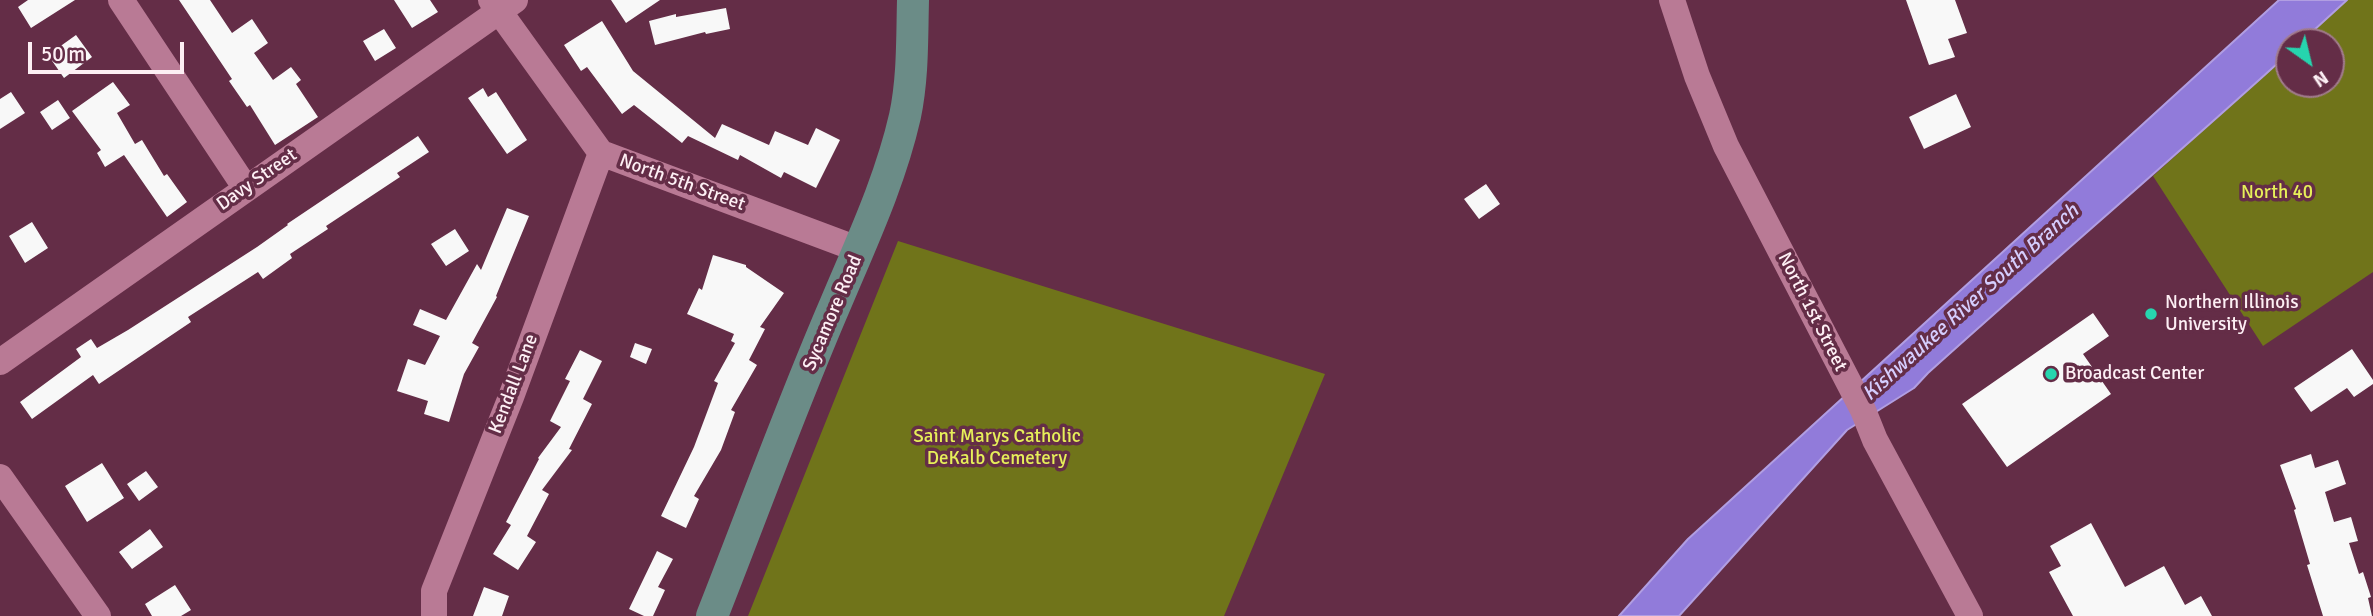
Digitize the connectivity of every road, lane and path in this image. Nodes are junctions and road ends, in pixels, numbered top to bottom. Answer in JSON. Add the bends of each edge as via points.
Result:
{"nodes":[{"id":1,"x":121,"y":0,"type":"edge"},
{"id":2,"x":913,"y":0,"type":"edge"},
{"id":3,"x":1672,"y":0,"type":"edge"},
{"id":4,"x":501,"y":4,"type":"edge"},
{"id":5,"x":601,"y":153,"type":"junction"},
{"id":6,"x":245,"y":187,"type":"junction"},
{"id":7,"x":860,"y":250,"type":"junction"},
{"id":8,"x":0,"y":362,"type":"edge"},
{"id":9,"x":0,"y":477,"type":"edge"},
{"id":10,"x":98,"y":616,"type":"edge"},
{"id":11,"x":434,"y":616,"type":"edge"},
{"id":12,"x":712,"y":616,"type":"edge"},
{"id":13,"x":1970,"y":616,"type":"edge"}],
"edges":[{"from":1,"to":6,"type":"street"},
{"from":2,"to":7,"type":"main road","name":"Sycamore Road","via":[[905,117]]},
{"from":3,"to":13,"type":"street","name":"North 1st Street","via":[[1726,146]]},
{"from":4,"to":5,"type":"street","name":"North 5th Street"},
{"from":4,"to":6,"type":"street","name":"Davy Street"},
{"from":5,"to":7,"type":"street","name":"North 5th Street"},
{"from":5,"to":11,"type":"street","name":"Kendall Lane","via":[[434,591]]},
{"from":6,"to":8,"type":"street","name":"Davy Street"},
{"from":7,"to":12,"type":"main road","name":"Sycamore Road"},
{"from":9,"to":10,"type":"street"}]}
